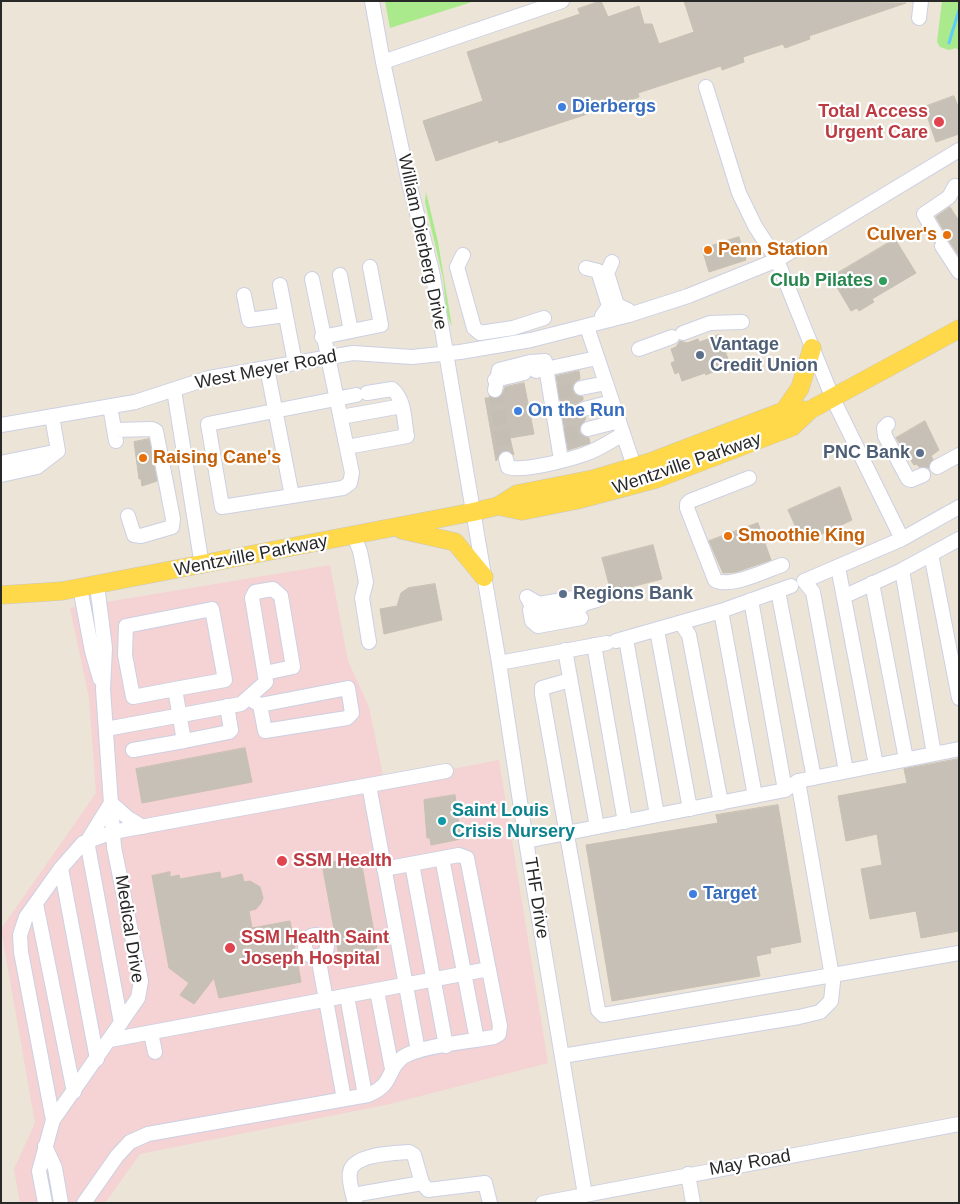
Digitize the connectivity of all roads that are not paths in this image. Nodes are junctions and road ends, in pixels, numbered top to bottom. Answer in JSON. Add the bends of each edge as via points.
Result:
{"nodes":[{"id":1,"x":372,"y":1,"type":"edge"},
{"id":2,"x":562,"y":1,"type":"edge"},
{"id":3,"x":922,"y":1,"type":"edge"},
{"id":4,"x":919,"y":18,"type":"dead end"},
{"id":5,"x":383,"y":62,"type":"junction"},
{"id":6,"x":706,"y":87,"type":"dead end"},
{"id":7,"x":959,"y":150,"type":"edge"},
{"id":8,"x":955,"y":186,"type":"dead end"},
{"id":9,"x":463,"y":255,"type":"dead end"},
{"id":10,"x":777,"y":260,"type":"junction"},
{"id":11,"x":612,"y":262,"type":"dead end"},
{"id":12,"x":370,"y":267,"type":"dead end"},
{"id":13,"x":586,"y":268,"type":"dead end"},
{"id":14,"x":959,"y":272,"type":"edge"},
{"id":15,"x":340,"y":275,"type":"dead end"},
{"id":16,"x":312,"y":280,"type":"dead end"},
{"id":17,"x":280,"y":285,"type":"dead end"},
{"id":18,"x":244,"y":295,"type":"dead end"},
{"id":19,"x":628,"y":310,"type":"dead end"},
{"id":20,"x":286,"y":315,"type":"junction"},
{"id":21,"x":602,"y":316,"type":"dead end"},
{"id":22,"x":544,"y":318,"type":"dead end"},
{"id":23,"x":742,"y":322,"type":"dead end"},
{"id":24,"x":587,"y":327,"type":"junction"},
{"id":25,"x":959,"y":329,"type":"edge"},
{"id":26,"x":351,"y":331,"type":"junction"},
{"id":27,"x":322,"y":337,"type":"junction"},
{"id":28,"x":812,"y":348,"type":"junction"},
{"id":29,"x":639,"y":349,"type":"dead end"},
{"id":30,"x":445,"y":354,"type":"junction"},
{"id":31,"x":328,"y":357,"type":"junction"},
{"id":32,"x":597,"y":358,"type":"junction"},
{"id":33,"x":295,"y":363,"type":"junction"},
{"id":34,"x":268,"y":368,"type":"junction"},
{"id":35,"x":536,"y":371,"type":"junction"},
{"id":36,"x":606,"y":383,"type":"junction"},
{"id":37,"x":581,"y":388,"type":"tunnel mouth"},
{"id":38,"x":174,"y":390,"type":"junction"},
{"id":39,"x":338,"y":400,"type":"junction"},
{"id":40,"x":833,"y":400,"type":"junction"},
{"id":41,"x":612,"y":402,"type":"junction"},
{"id":42,"x":110,"y":406,"type":"junction"},
{"id":43,"x":402,"y":406,"type":"junction"},
{"id":44,"x":584,"y":409,"type":"tunnel mouth"},
{"id":45,"x":810,"y":410,"type":"junction"},
{"id":46,"x":784,"y":411,"type":"junction"},
{"id":47,"x":276,"y":412,"type":"junction"},
{"id":48,"x":52,"y":416,"type":"junction"},
{"id":49,"x":341,"y":417,"type":"junction"},
{"id":50,"x":888,"y":424,"type":"dead end"},
{"id":51,"x":1,"y":425,"type":"edge"},
{"id":52,"x":621,"y":428,"type":"junction"},
{"id":53,"x":588,"y":429,"type":"tunnel mouth"},
{"id":54,"x":347,"y":448,"type":"junction"},
{"id":55,"x":58,"y":451,"type":"junction"},
{"id":56,"x":959,"y":455,"type":"edge"},
{"id":57,"x":506,"y":459,"type":"dead end"},
{"id":58,"x":562,"y":460,"type":"junction"},
{"id":59,"x":1,"y":463,"type":"edge"},
{"id":60,"x":634,"y":466,"type":"junction"},
{"id":61,"x":937,"y":467,"type":"dead end"},
{"id":62,"x":1,"y":475,"type":"edge"},
{"id":63,"x":924,"y":475,"type":"dead end"},
{"id":64,"x":749,"y":478,"type":"dead end"},
{"id":65,"x":292,"y":496,"type":"junction"},
{"id":66,"x":498,"y":506,"type":"junction"},
{"id":67,"x":959,"y":507,"type":"edge"},
{"id":68,"x":473,"y":512,"type":"junction"},
{"id":69,"x":128,"y":516,"type":"dead end"},
{"id":70,"x":394,"y":528,"type":"junction"},
{"id":71,"x":354,"y":536,"type":"junction"},
{"id":72,"x":902,"y":539,"type":"junction"},
{"id":73,"x":959,"y":539,"type":"edge"},
{"id":74,"x":931,"y":554,"type":"junction"},
{"id":75,"x":782,"y":565,"type":"dead end"},
{"id":76,"x":202,"y":566,"type":"junction"},
{"id":77,"x":838,"y":566,"type":"junction"},
{"id":78,"x":902,"y":570,"type":"junction"},
{"id":79,"x":484,"y":577,"type":"junction"},
{"id":80,"x":872,"y":583,"type":"junction"},
{"id":81,"x":89,"y":586,"type":"junction"},
{"id":82,"x":1,"y":596,"type":"edge"},
{"id":83,"x":845,"y":596,"type":"junction"},
{"id":84,"x":751,"y":600,"type":"junction"},
{"id":85,"x":721,"y":611,"type":"junction"},
{"id":86,"x":581,"y":618,"type":"joint"},
{"id":87,"x":681,"y":623,"type":"junction"},
{"id":88,"x":656,"y":630,"type":"junction"},
{"id":89,"x":369,"y":642,"type":"dead end"},
{"id":90,"x":611,"y":642,"type":"junction"},
{"id":91,"x":565,"y":650,"type":"junction"},
{"id":92,"x":500,"y":662,"type":"junction"},
{"id":93,"x":264,"y":673,"type":"junction"},
{"id":94,"x":570,"y":680,"type":"junction"},
{"id":95,"x":175,"y":689,"type":"junction"},
{"id":96,"x":959,"y":698,"type":"edge"},
{"id":97,"x":254,"y":701,"type":"junction"},
{"id":98,"x":227,"y":706,"type":"junction"},
{"id":99,"x":180,"y":715,"type":"junction"},
{"id":100,"x":106,"y":729,"type":"junction"},
{"id":101,"x":184,"y":741,"type":"junction"},
{"id":102,"x":959,"y":749,"type":"edge"},
{"id":103,"x":133,"y":750,"type":"dead end"},
{"id":104,"x":934,"y":754,"type":"junction"},
{"id":105,"x":906,"y":759,"type":"junction"},
{"id":106,"x":876,"y":765,"type":"junction"},
{"id":107,"x":446,"y":771,"type":"dead end"},
{"id":108,"x":846,"y":772,"type":"junction"},
{"id":109,"x":814,"y":778,"type":"junction"},
{"id":110,"x":798,"y":781,"type":"junction"},
{"id":111,"x":370,"y":785,"type":"junction"},
{"id":112,"x":785,"y":790,"type":"junction"},
{"id":113,"x":755,"y":796,"type":"junction"},
{"id":114,"x":111,"y":803,"type":"junction"},
{"id":115,"x":720,"y":803,"type":"junction"},
{"id":116,"x":690,"y":809,"type":"junction"},
{"id":117,"x":657,"y":815,"type":"junction"},
{"id":118,"x":625,"y":822,"type":"junction"},
{"id":119,"x":143,"y":827,"type":"junction"},
{"id":120,"x":597,"y":827,"type":"junction"},
{"id":121,"x":114,"y":832,"type":"junction"},
{"id":122,"x":567,"y":833,"type":"junction"},
{"id":123,"x":87,"y":841,"type":"junction"},
{"id":124,"x":526,"y":841,"type":"junction"},
{"id":125,"x":442,"y":858,"type":"junction"},
{"id":126,"x":412,"y":864,"type":"junction"},
{"id":127,"x":61,"y":868,"type":"junction"},
{"id":128,"x":384,"y":869,"type":"junction"},
{"id":129,"x":36,"y":904,"type":"junction"},
{"id":130,"x":959,"y":953,"type":"edge"},
{"id":131,"x":318,"y":956,"type":"dead end"},
{"id":132,"x":489,"y":969,"type":"junction"},
{"id":133,"x":464,"y":974,"type":"junction"},
{"id":134,"x":831,"y":975,"type":"junction"},
{"id":135,"x":434,"y":980,"type":"junction"},
{"id":136,"x":405,"y":985,"type":"junction"},
{"id":137,"x":377,"y":991,"type":"junction"},
{"id":138,"x":347,"y":996,"type":"junction"},
{"id":139,"x":326,"y":1000,"type":"junction"},
{"id":140,"x":121,"y":1023,"type":"junction"},
{"id":141,"x":151,"y":1032,"type":"junction"},
{"id":142,"x":110,"y":1040,"type":"junction"},
{"id":143,"x":477,"y":1040,"type":"junction"},
{"id":144,"x":446,"y":1046,"type":"junction"},
{"id":145,"x":418,"y":1051,"type":"junction"},
{"id":146,"x":155,"y":1052,"type":"dead end"},
{"id":147,"x":562,"y":1056,"type":"junction"},
{"id":148,"x":97,"y":1060,"type":"junction"},
{"id":149,"x":392,"y":1069,"type":"junction"},
{"id":150,"x":74,"y":1092,"type":"junction"},
{"id":151,"x":365,"y":1095,"type":"junction"},
{"id":152,"x":344,"y":1099,"type":"junction"},
{"id":153,"x":53,"y":1120,"type":"junction"},
{"id":154,"x":959,"y":1124,"type":"edge"},
{"id":155,"x":45,"y":1146,"type":"junction"},
{"id":156,"x":688,"y":1174,"type":"junction"},
{"id":157,"x":422,"y":1183,"type":"junction"},
{"id":158,"x":585,"y":1195,"type":"junction"},
{"id":159,"x":354,"y":1199,"type":"edge"},
{"id":160,"x":45,"y":1203,"type":"edge"},
{"id":161,"x":62,"y":1203,"type":"edge"},
{"id":162,"x":84,"y":1203,"type":"edge"},
{"id":163,"x":490,"y":1203,"type":"edge"},
{"id":164,"x":542,"y":1203,"type":"edge"},
{"id":165,"x":693,"y":1203,"type":"edge"}],
"edges":[{"from":1,"to":5,"type":"street","name":"William Dierberg Drive"},
{"from":2,"to":5,"type":"street"},
{"from":3,"to":4,"type":"street"},
{"from":5,"to":30,"type":"street","name":"William Dierberg Drive","via":[[409,183],[425,238]]},
{"from":6,"to":10,"type":"street","via":[[739,193]]},
{"from":7,"to":10,"type":"street","name":"West Meyer Road"},
{"from":8,"to":14,"type":"street","via":[[950,197],[924,214]]},
{"from":9,"to":22,"type":"street","via":[[457,267],[474,328],[480,333],[513,328]]},
{"from":10,"to":24,"type":"street","name":"West Meyer Road","via":[[688,296]]},
{"from":10,"to":28,"type":"street"},
{"from":11,"to":19,"type":"street","via":[[607,273],[617,305]]},
{"from":12,"to":26,"type":"street","via":[[381,325]]},
{"from":13,"to":21,"type":"street","via":[[598,272],[609,306]]},
{"from":15,"to":26,"type":"street"},
{"from":16,"to":27,"type":"street"},
{"from":17,"to":20,"type":"street"},
{"from":18,"to":20,"type":"street","via":[[249,320]]},
{"from":20,"to":33,"type":"street"},
{"from":23,"to":29,"type":"street","via":[[710,323]]},
{"from":24,"to":30,"type":"street","name":"West Meyer Road"},
{"from":24,"to":32,"type":"street"},
{"from":25,"to":40,"type":"main road","name":"Wentzville Parkway"},
{"from":26,"to":27,"type":"street"},
{"from":27,"to":31,"type":"street"},
{"from":28,"to":40,"type":"street"},
{"from":28,"to":46,"type":"main road","via":[[800,388]]},
{"from":30,"to":31,"type":"street","name":"West Meyer Road","via":[[412,357],[353,353]]},
{"from":30,"to":68,"type":"street","name":"William Dierberg Drive"},
{"from":31,"to":33,"type":"street","name":"West Meyer Road"},
{"from":31,"to":39,"type":"street"},
{"from":32,"to":35,"type":"street"},
{"from":32,"to":36,"type":"street"},
{"from":33,"to":34,"type":"street","name":"West Meyer Road"},
{"from":34,"to":38,"type":"street","name":"West Meyer Road","via":[[209,378]]},
{"from":34,"to":47,"type":"street"},
{"from":35,"to":35,"type":"street","via":[[545,362],[512,365],[499,370],[495,385]]},
{"from":35,"to":58,"type":"street","via":[[554,394]]},
{"from":36,"to":37,"type":"street"},
{"from":36,"to":41,"type":"street"},
{"from":38,"to":42,"type":"street","name":"West Meyer Road"},
{"from":38,"to":76,"type":"street"},
{"from":39,"to":43,"type":"street","via":[[392,389]]},
{"from":39,"to":47,"type":"street"},
{"from":39,"to":49,"type":"street"},
{"from":40,"to":45,"type":"main road","name":"Wentzville Parkway"},
{"from":40,"to":72,"type":"street"},
{"from":41,"to":44,"type":"street"},
{"from":41,"to":52,"type":"street"},
{"from":42,"to":48,"type":"street","name":"West Meyer Road"},
{"from":42,"to":69,"type":"street","via":[[115,436],[156,431],[172,527],[134,535]]},
{"from":43,"to":49,"type":"street"},
{"from":43,"to":54,"type":"street","via":[[407,436]]},
{"from":45,"to":46,"type":"main road","name":"Wentzville Parkway"},
{"from":45,"to":66,"type":"main road","name":"Wentzville Parkway","via":[[792,427],[656,479],[577,500],[522,510]]},
{"from":46,"to":60,"type":"main road","name":"Wentzville Parkway"},
{"from":47,"to":65,"type":"street"},
{"from":47,"to":65,"type":"street","via":[[208,424],[222,507]]},
{"from":48,"to":51,"type":"street","name":"West Meyer Road"},
{"from":48,"to":55,"type":"street"},
{"from":49,"to":54,"type":"street"},
{"from":50,"to":63,"type":"street","via":[[884,428],[885,436],[908,479]]},
{"from":52,"to":53,"type":"street"},
{"from":52,"to":58,"type":"street","via":[[585,454]]},
{"from":52,"to":60,"type":"street"},
{"from":54,"to":65,"type":"street","via":[[352,473],[350,483],[343,488]]},
{"from":55,"to":59,"type":"street"},
{"from":55,"to":62,"type":"street","via":[[37,467]]},
{"from":56,"to":61,"type":"street"},
{"from":57,"to":58,"type":"street","via":[[508,467],[516,470]]},
{"from":60,"to":66,"type":"main road","name":"Wentzville Parkway","via":[[593,479],[517,494]]},
{"from":64,"to":75,"type":"street","via":[[690,501],[687,508],[715,580],[729,583]]},
{"from":66,"to":68,"type":"main road","name":"Wentzville Parkway"},
{"from":67,"to":72,"type":"street"},
{"from":68,"to":70,"type":"main road","name":"Wentzville Parkway"},
{"from":68,"to":79,"type":"street","name":"THF Drive"},
{"from":70,"to":71,"type":"main road","name":"Wentzville Parkway"},
{"from":70,"to":79,"type":"main road","via":[[455,542]]},
{"from":71,"to":76,"type":"main road","name":"Wentzville Parkway"},
{"from":71,"to":89,"type":"street","via":[[366,582],[362,598]]},
{"from":72,"to":77,"type":"street"},
{"from":73,"to":74,"type":"street"},
{"from":74,"to":78,"type":"street"},
{"from":74,"to":96,"type":"street"},
{"from":76,"to":81,"type":"main road","name":"Wentzville Parkway"},
{"from":77,"to":83,"type":"street"},
{"from":77,"to":108,"type":"street","via":[[804,581],[813,592]]},
{"from":78,"to":80,"type":"street"},
{"from":78,"to":104,"type":"street"},
{"from":79,"to":92,"type":"street","name":"THF Drive"},
{"from":80,"to":83,"type":"street"},
{"from":80,"to":105,"type":"street"},
{"from":81,"to":82,"type":"main road","name":"Wentzville Parkway"},
{"from":81,"to":100,"type":"street","name":"Medical Drive","via":[[106,648],[103,689]]},
{"from":83,"to":106,"type":"street"},
{"from":84,"to":85,"type":"street"},
{"from":84,"to":109,"type":"street","via":[[784,588]]},
{"from":84,"to":112,"type":"street"},
{"from":85,"to":87,"type":"street"},
{"from":85,"to":113,"type":"street"},
{"from":86,"to":86,"type":"street","via":[[590,602],[574,598],[539,604],[527,597],[532,621],[538,626]]},
{"from":87,"to":88,"type":"street"},
{"from":87,"to":115,"type":"street","via":[[689,635]]},
{"from":88,"to":90,"type":"street"},
{"from":88,"to":116,"type":"street"},
{"from":90,"to":91,"type":"street"},
{"from":90,"to":117,"type":"street"},
{"from":90,"to":118,"type":"street"},
{"from":91,"to":92,"type":"street"},
{"from":91,"to":94,"type":"street"},
{"from":92,"to":124,"type":"street","name":"THF Drive"},
{"from":93,"to":93,"type":"street","via":[[293,667],[281,596],[274,589],[255,592],[252,598]]},
{"from":93,"to":97,"type":"street","via":[[266,682]]},
{"from":94,"to":120,"type":"street"},
{"from":94,"to":122,"type":"street","via":[[542,688]]},
{"from":95,"to":95,"type":"street","via":[[226,680],[212,609],[126,626],[125,655],[133,697]]},
{"from":95,"to":99,"type":"street"},
{"from":97,"to":97,"type":"street","via":[[265,731],[347,718],[352,712],[348,688]]},
{"from":97,"to":98,"type":"street"},
{"from":98,"to":99,"type":"street"},
{"from":98,"to":101,"type":"street","via":[[230,732]]},
{"from":99,"to":100,"type":"street"},
{"from":99,"to":101,"type":"street"},
{"from":100,"to":114,"type":"street","name":"Medical Drive"},
{"from":101,"to":103,"type":"street"},
{"from":102,"to":104,"type":"street"},
{"from":104,"to":105,"type":"street"},
{"from":105,"to":106,"type":"street"},
{"from":106,"to":108,"type":"street"},
{"from":107,"to":111,"type":"street","name":"Medical Drive"},
{"from":108,"to":109,"type":"street"},
{"from":109,"to":110,"type":"street"},
{"from":110,"to":112,"type":"street"},
{"from":110,"to":134,"type":"street"},
{"from":111,"to":119,"type":"street","name":"Medical Drive"},
{"from":111,"to":128,"type":"street"},
{"from":112,"to":113,"type":"street"},
{"from":113,"to":115,"type":"street"},
{"from":114,"to":119,"type":"street"},
{"from":114,"to":121,"type":"street","name":"Medical Drive"},
{"from":114,"to":123,"type":"street","name":"Medical Drive"},
{"from":115,"to":116,"type":"street"},
{"from":116,"to":117,"type":"street"},
{"from":117,"to":118,"type":"street"},
{"from":118,"to":120,"type":"street"},
{"from":119,"to":121,"type":"street","name":"Medical Drive"},
{"from":120,"to":122,"type":"street"},
{"from":121,"to":123,"type":"street","name":"Medical Drive"},
{"from":121,"to":140,"type":"street","name":"Medical Drive","via":[[114,848],[141,981],[138,998]]},
{"from":122,"to":124,"type":"street"},
{"from":122,"to":134,"type":"street","via":[[598,1010],[603,1015]]},
{"from":123,"to":127,"type":"street","name":"Medical Drive"},
{"from":123,"to":140,"type":"street"},
{"from":124,"to":147,"type":"street","name":"THF Drive"},
{"from":125,"to":126,"type":"street"},
{"from":125,"to":132,"type":"street","via":[[459,855],[467,858]]},
{"from":125,"to":133,"type":"street"},
{"from":126,"to":128,"type":"street"},
{"from":126,"to":135,"type":"street"},
{"from":127,"to":129,"type":"street","name":"Medical Drive"},
{"from":127,"to":148,"type":"street"},
{"from":128,"to":136,"type":"street"},
{"from":129,"to":150,"type":"street"},
{"from":129,"to":153,"type":"street","name":"Medical Drive","via":[[26,917],[20,935],[21,952]]},
{"from":130,"to":134,"type":"street"},
{"from":131,"to":139,"type":"street"},
{"from":132,"to":133,"type":"street"},
{"from":132,"to":143,"type":"street","via":[[499,1034]]},
{"from":133,"to":135,"type":"street"},
{"from":133,"to":143,"type":"street"},
{"from":134,"to":147,"type":"street","via":[[831,1002],[820,1012]]},
{"from":135,"to":136,"type":"street"},
{"from":135,"to":144,"type":"street"},
{"from":136,"to":137,"type":"street"},
{"from":136,"to":145,"type":"street"},
{"from":137,"to":138,"type":"street"},
{"from":137,"to":149,"type":"street"},
{"from":138,"to":139,"type":"street"},
{"from":138,"to":151,"type":"street"},
{"from":139,"to":141,"type":"street"},
{"from":139,"to":152,"type":"street"},
{"from":140,"to":142,"type":"street","name":"Medical Drive"},
{"from":141,"to":142,"type":"street"},
{"from":141,"to":146,"type":"street"},
{"from":142,"to":148,"type":"street","name":"Medical Drive"},
{"from":143,"to":144,"type":"street"},
{"from":144,"to":145,"type":"street"},
{"from":145,"to":149,"type":"street","via":[[404,1057]]},
{"from":147,"to":158,"type":"street","name":"THF Drive"},
{"from":148,"to":150,"type":"street","name":"Medical Drive"},
{"from":149,"to":151,"type":"street","via":[[381,1090]]},
{"from":150,"to":153,"type":"street","name":"Medical Drive"},
{"from":151,"to":152,"type":"street"},
{"from":152,"to":162,"type":"street","via":[[148,1134],[130,1142],[117,1156]]},
{"from":153,"to":155,"type":"street","name":"Medical Drive"},
{"from":154,"to":156,"type":"street","name":"May Road"},
{"from":155,"to":160,"type":"street","name":"Medical Drive","via":[[40,1171]]},
{"from":155,"to":161,"type":"street","via":[[55,1168]]},
{"from":156,"to":158,"type":"street","name":"May Road"},
{"from":156,"to":165,"type":"street"},
{"from":157,"to":159,"type":"street"},
{"from":157,"to":159,"type":"street","via":[[414,1155],[397,1153],[360,1159],[353,1164],[350,1173]]},
{"from":157,"to":163,"type":"street","via":[[428,1190],[485,1183]]},
{"from":158,"to":164,"type":"street","name":"May Road"}]}
